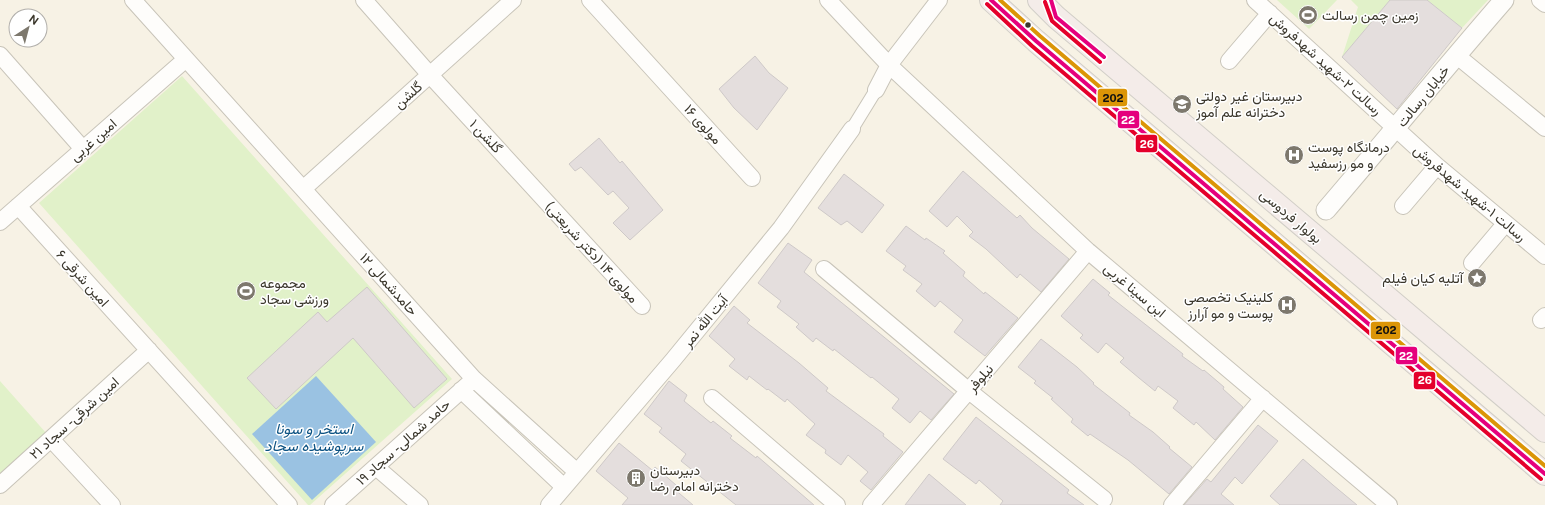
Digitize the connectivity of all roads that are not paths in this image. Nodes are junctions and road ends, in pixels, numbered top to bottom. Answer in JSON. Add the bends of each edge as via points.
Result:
{"nodes":[{"id":1,"x":133,"y":0,"type":"edge"},
{"id":2,"x":364,"y":0,"type":"edge"},
{"id":3,"x":513,"y":0,"type":"edge"},
{"id":4,"x":590,"y":0,"type":"edge"},
{"id":5,"x":828,"y":0,"type":"edge"},
{"id":6,"x":939,"y":0,"type":"edge"},
{"id":7,"x":991,"y":0,"type":"edge"},
{"id":8,"x":1039,"y":0,"type":"edge"},
{"id":9,"x":1255,"y":0,"type":"edge"},
{"id":10,"x":1504,"y":0,"type":"edge"},
{"id":11,"x":1540,"y":0,"type":"edge"},
{"id":12,"x":1545,"y":4,"type":"edge"},
{"id":13,"x":1054,"y":8,"type":"edge"},
{"id":14,"x":1270,"y":13,"type":"junction"},
{"id":15,"x":0,"y":55,"type":"edge"},
{"id":16,"x":1456,"y":55,"type":"junction"},
{"id":17,"x":186,"y":59,"type":"junction"},
{"id":18,"x":1229,"y":61,"type":"dead end"},
{"id":19,"x":888,"y":66,"type":"junction"},
{"id":20,"x":430,"y":75,"type":"junction"},
{"id":21,"x":876,"y":90,"type":"joint"},
{"id":22,"x":1396,"y":128,"type":"junction"},
{"id":23,"x":1545,"y":128,"type":"edge"},
{"id":24,"x":852,"y":129,"type":"joint"},
{"id":25,"x":83,"y":149,"type":"junction"},
{"id":26,"x":1437,"y":166,"type":"junction"},
{"id":27,"x":752,"y":178,"type":"dead end"},
{"id":28,"x":303,"y":189,"type":"junction"},
{"id":29,"x":542,"y":197,"type":"joint"},
{"id":30,"x":18,"y":206,"type":"junction"},
{"id":31,"x":1403,"y":206,"type":"dead end"},
{"id":32,"x":1326,"y":210,"type":"dead end"},
{"id":33,"x":0,"y":222,"type":"edge"},
{"id":34,"x":1506,"y":224,"type":"junction"},
{"id":35,"x":1088,"y":251,"type":"junction"},
{"id":36,"x":1545,"y":256,"type":"edge"},
{"id":37,"x":1472,"y":263,"type":"dead end"},
{"id":38,"x":824,"y":268,"type":"dead end"},
{"id":39,"x":642,"y":306,"type":"dead end"},
{"id":40,"x":149,"y":350,"type":"junction"},
{"id":41,"x":474,"y":379,"type":"junction"},
{"id":42,"x":461,"y":390,"type":"junction"},
{"id":43,"x":969,"y":390,"type":"junction"},
{"id":44,"x":712,"y":398,"type":"dead end"},
{"id":45,"x":1263,"y":398,"type":"junction"},
{"id":46,"x":1545,"y":430,"type":"edge"},
{"id":47,"x":51,"y":439,"type":"junction"},
{"id":48,"x":376,"y":467,"type":"junction"},
{"id":49,"x":577,"y":472,"type":"junction"},
{"id":50,"x":1545,"y":474,"type":"edge"},
{"id":51,"x":0,"y":485,"type":"edge"},
{"id":52,"x":564,"y":487,"type":"junction"},
{"id":53,"x":1104,"y":499,"type":"dead end"},
{"id":54,"x":112,"y":505,"type":"edge"},
{"id":55,"x":289,"y":505,"type":"edge"},
{"id":56,"x":333,"y":505,"type":"edge"},
{"id":57,"x":420,"y":505,"type":"edge"},
{"id":58,"x":549,"y":505,"type":"edge"},
{"id":59,"x":837,"y":505,"type":"edge"},
{"id":60,"x":871,"y":505,"type":"edge"},
{"id":61,"x":1172,"y":505,"type":"edge"},
{"id":62,"x":1389,"y":505,"type":"edge"}],
"edges":[{"from":1,"to":17,"type":"street","name":"حامدشمالی ۱۲"},
{"from":2,"to":20,"type":"street","name":"گلشن ۱"},
{"from":3,"to":20,"type":"street","name":"گلشن"},
{"from":4,"to":27,"type":"street","name":"مولوی ۱۶"},
{"from":5,"to":19,"type":"street","name":"ابن سینا غربی"},
{"from":6,"to":19,"type":"street"},
{"from":7,"to":50,"type":"main road","via":[[1036,42]]},
{"from":8,"to":13,"type":"main road","name":"بولوار فردوسی"},
{"from":9,"to":14,"type":"street","name":"رسالت ۲-شهید شهدفروش"},
{"from":10,"to":16,"type":"street","name":"خیابان رسالت"},
{"from":11,"to":12,"type":"street"},
{"from":13,"to":46,"type":"main road","name":"بولوار فردوسی"},
{"from":14,"to":18,"type":"street"},
{"from":14,"to":22,"type":"street","name":"رسالت ۲-شهید شهدفروش"},
{"from":15,"to":25,"type":"street"},
{"from":16,"to":22,"type":"street","name":"خیابان رسالت"},
{"from":16,"to":23,"type":"street"},
{"from":17,"to":25,"type":"street","name":"امین غربی"},
{"from":17,"to":28,"type":"street","name":"حامدشمالی ۱۲"},
{"from":19,"to":21,"type":"street"},
{"from":19,"to":35,"type":"street","name":"ابن سینا غربی"},
{"from":20,"to":28,"type":"street","name":"گلشن"},
{"from":20,"to":29,"type":"street","name":"گلشن ۱"},
{"from":21,"to":24,"type":"street"},
{"from":22,"to":26,"type":"street","name":"رسالت ۱-شهید شهدفروش"},
{"from":22,"to":32,"type":"street","name":"خیابان رسالت"},
{"from":24,"to":49,"type":"street","name":"آیت الله نمر","via":[[781,228]]},
{"from":25,"to":30,"type":"street","name":"امین غربی"},
{"from":26,"to":31,"type":"street"},
{"from":26,"to":34,"type":"street","name":"رسالت ۱-شهید شهدفروش"},
{"from":28,"to":41,"type":"street","name":"حامدشمالی ۱۲"},
{"from":29,"to":39,"type":"street","name":"مولوی ۱۴ (دکتر شریعتی)"},
{"from":30,"to":33,"type":"street","name":"امین غربی"},
{"from":30,"to":40,"type":"street","name":"امین شرقی ۶"},
{"from":34,"to":36,"type":"street","name":"رسالت ۱-شهید شهدفروش"},
{"from":34,"to":37,"type":"street"},
{"from":35,"to":43,"type":"street","name":"نیلوفر"},
{"from":35,"to":45,"type":"street","name":"ابن سینا غربی"},
{"from":38,"to":43,"type":"street"},
{"from":40,"to":47,"type":"street","name":"امین شرقی - سجاد ۲۱"},
{"from":40,"to":55,"type":"street","name":"امین شرقی ۶"},
{"from":41,"to":42,"type":"street","name":"حامد شمالی - سجاد ۱۹"},
{"from":41,"to":49,"type":"street","name":"حامدشمالی ۱۲"},
{"from":42,"to":48,"type":"street","name":"حامد شمالی - سجاد ۱۹"},
{"from":42,"to":52,"type":"street"},
{"from":43,"to":53,"type":"street"},
{"from":43,"to":60,"type":"street","name":"نیلوفر"},
{"from":44,"to":59,"type":"street"},
{"from":45,"to":61,"type":"street"},
{"from":45,"to":62,"type":"street","name":"ابن سینا غربی"},
{"from":47,"to":51,"type":"street","name":"امین شرقی - سجاد ۲۱"},
{"from":47,"to":54,"type":"street"},
{"from":48,"to":56,"type":"street","name":"حامد شمالی - سجاد ۱۹"},
{"from":48,"to":57,"type":"street"},
{"from":49,"to":52,"type":"street","name":"آیت الله نمر"},
{"from":52,"to":58,"type":"street","name":"آیت الله نمر"}]}
